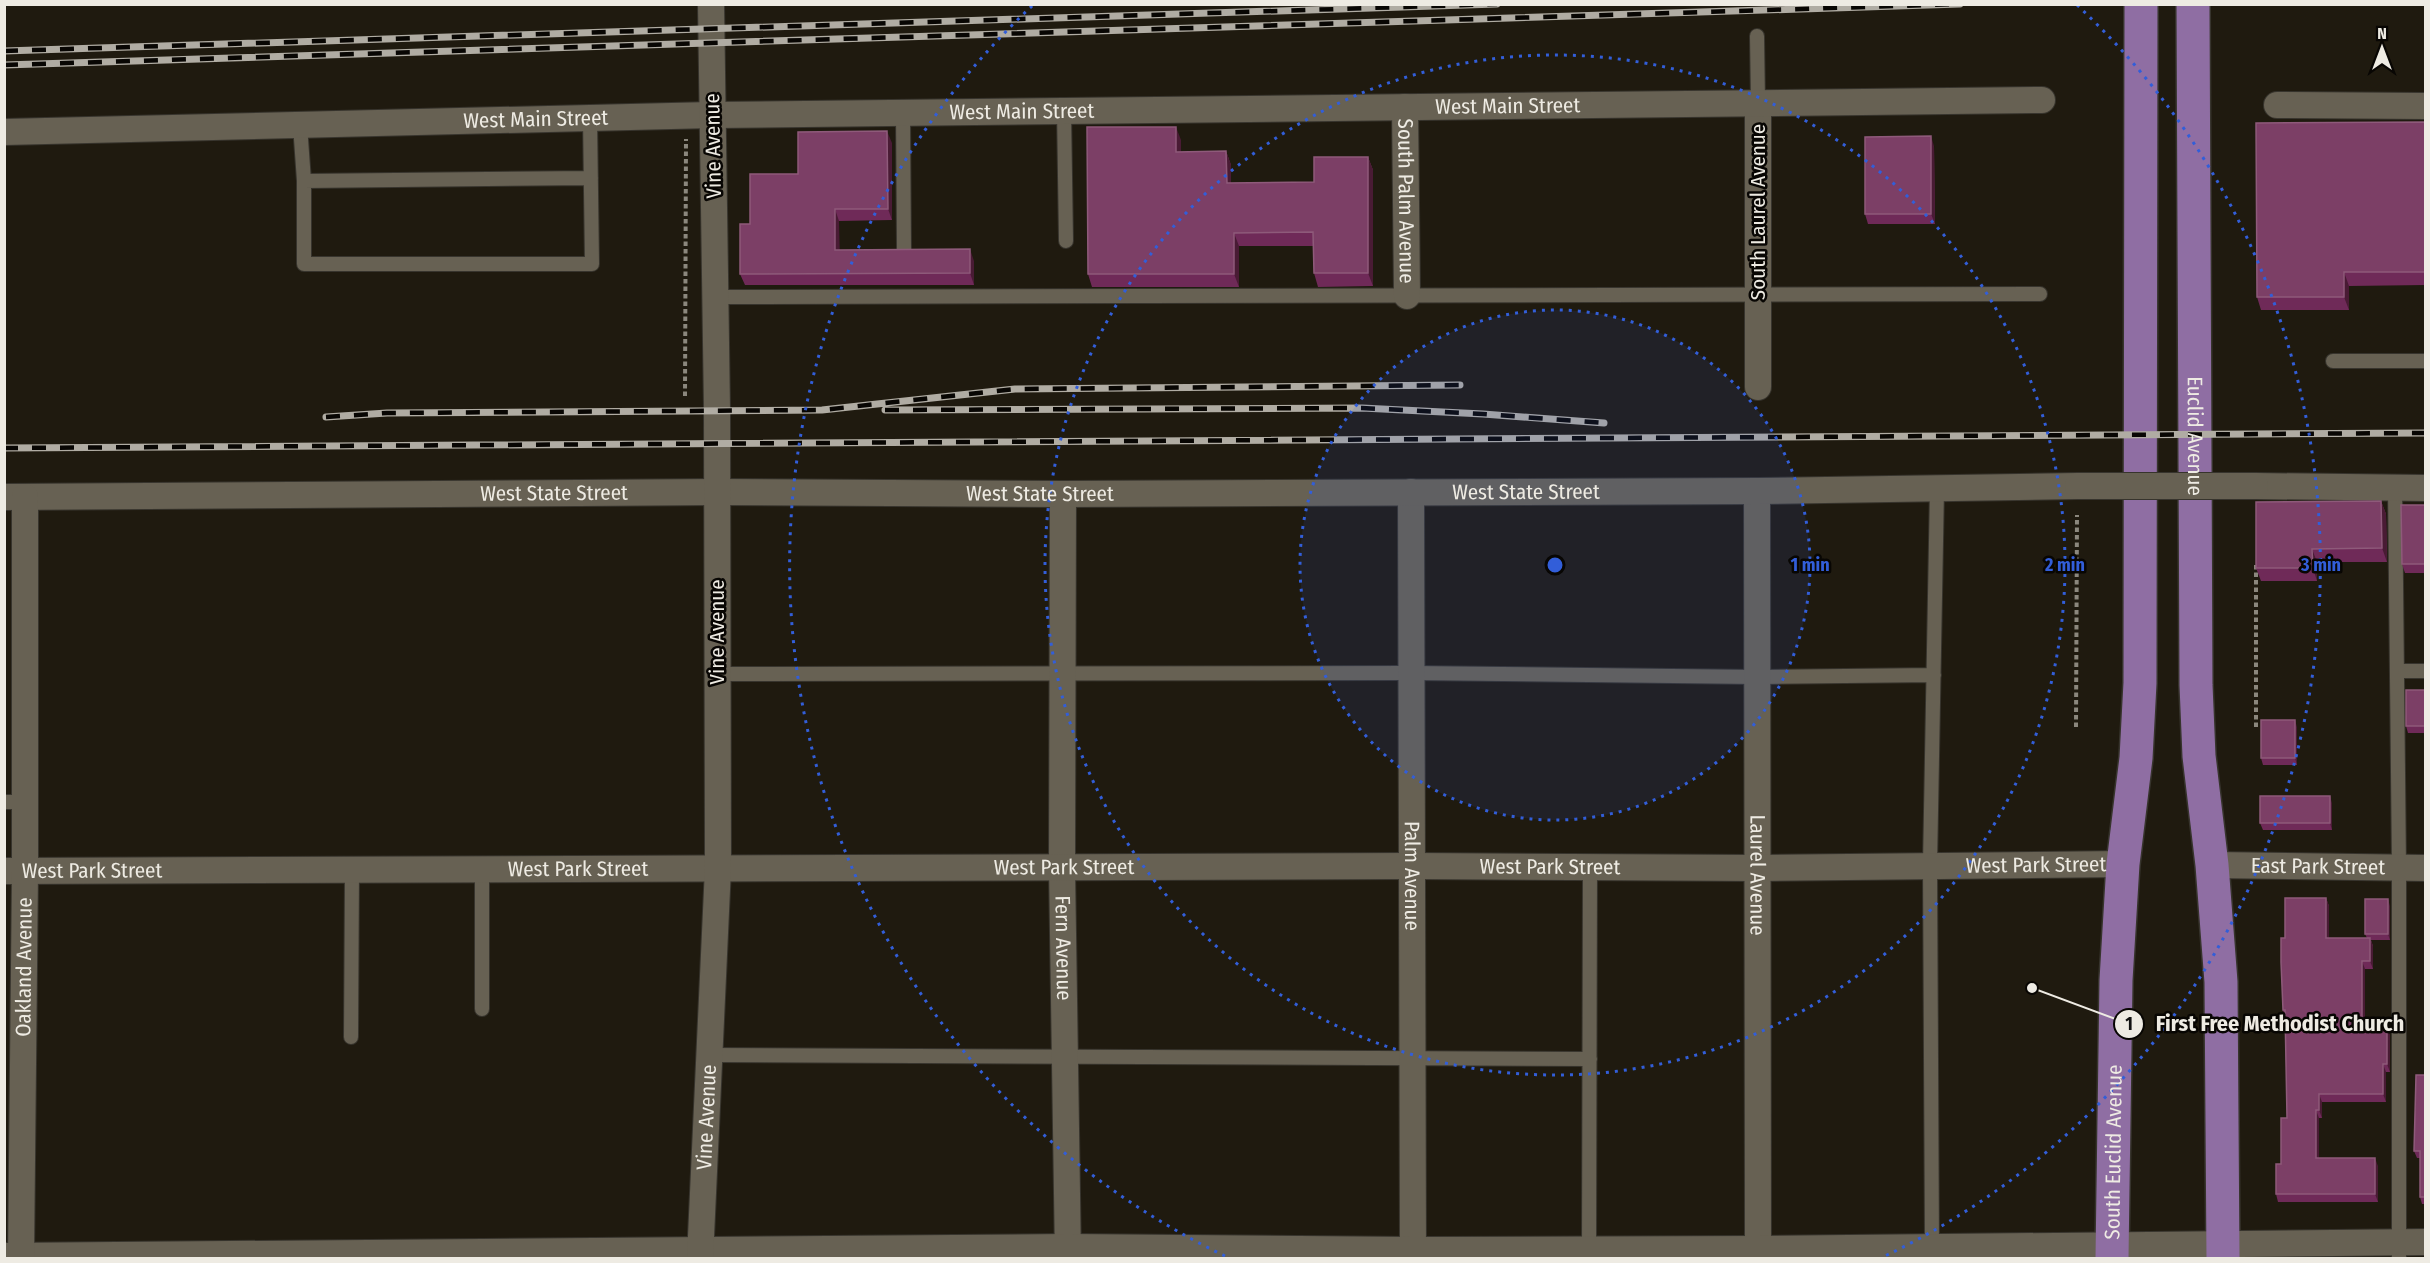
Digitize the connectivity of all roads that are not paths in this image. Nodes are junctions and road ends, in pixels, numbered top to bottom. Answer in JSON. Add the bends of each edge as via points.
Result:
{"nodes":[{"id":1,"x":711,"y":4,"type":"edge"},
{"id":2,"x":2140,"y":4,"type":"edge"},
{"id":3,"x":2193,"y":4,"type":"edge"},
{"id":4,"x":1757,"y":36,"type":"dead end"},
{"id":5,"x":2042,"y":100,"type":"dead end"},
{"id":6,"x":1758,"y":103,"type":"junction"},
{"id":7,"x":2277,"y":105,"type":"dead end"},
{"id":8,"x":2426,"y":105,"type":"edge"},
{"id":9,"x":1405,"y":107,"type":"junction"},
{"id":10,"x":1064,"y":111,"type":"junction"},
{"id":11,"x":903,"y":113,"type":"junction"},
{"id":12,"x":712,"y":115,"type":"junction"},
{"id":13,"x":590,"y":118,"type":"junction"},
{"id":14,"x":300,"y":125,"type":"junction"},
{"id":15,"x":4,"y":132,"type":"edge"},
{"id":16,"x":591,"y":178,"type":"junction"},
{"id":17,"x":304,"y":181,"type":"junction"},
{"id":18,"x":1066,"y":241,"type":"dead end"},
{"id":19,"x":904,"y":252,"type":"edge"},
{"id":20,"x":2040,"y":294,"type":"dead end"},
{"id":21,"x":1758,"y":295,"type":"junction"},
{"id":22,"x":1407,"y":296,"type":"junction"},
{"id":23,"x":715,"y":297,"type":"junction"},
{"id":24,"x":2333,"y":361,"type":"dead end"},
{"id":25,"x":2426,"y":361,"type":"edge"},
{"id":26,"x":1758,"y":387,"type":"dead end"},
{"id":27,"x":1937,"y":488,"type":"junction"},
{"id":28,"x":2395,"y":488,"type":"junction"},
{"id":29,"x":2426,"y":488,"type":"edge"},
{"id":30,"x":1757,"y":490,"type":"junction"},
{"id":31,"x":717,"y":492,"type":"junction"},
{"id":32,"x":1411,"y":492,"type":"junction"},
{"id":33,"x":1063,"y":494,"type":"junction"},
{"id":34,"x":15,"y":497,"type":"edge"},
{"id":35,"x":2397,"y":671,"type":"junction"},
{"id":36,"x":2426,"y":671,"type":"edge"},
{"id":37,"x":1063,"y":672,"type":"junction"},
{"id":38,"x":1412,"y":673,"type":"junction"},
{"id":39,"x":718,"y":674,"type":"junction"},
{"id":40,"x":1934,"y":675,"type":"junction"},
{"id":41,"x":1757,"y":677,"type":"junction"},
{"id":42,"x":15,"y":802,"type":"edge"},
{"id":43,"x":2123,"y":864,"type":"junction"},
{"id":44,"x":1930,"y":865,"type":"junction"},
{"id":45,"x":2212,"y":865,"type":"junction"},
{"id":46,"x":1413,"y":866,"type":"junction"},
{"id":47,"x":1590,"y":867,"type":"junction"},
{"id":48,"x":2399,"y":867,"type":"junction"},
{"id":49,"x":718,"y":868,"type":"junction"},
{"id":50,"x":1758,"y":868,"type":"junction"},
{"id":51,"x":2426,"y":868,"type":"edge"},
{"id":52,"x":482,"y":869,"type":"junction"},
{"id":53,"x":1062,"y":869,"type":"junction"},
{"id":54,"x":352,"y":870,"type":"junction"},
{"id":55,"x":15,"y":871,"type":"edge"},
{"id":56,"x":482,"y":1009,"type":"dead end"},
{"id":57,"x":351,"y":1036,"type":"dead end"},
{"id":58,"x":709,"y":1055,"type":"junction"},
{"id":59,"x":1065,"y":1056,"type":"junction"},
{"id":60,"x":1413,"y":1058,"type":"junction"},
{"id":61,"x":1590,"y":1059,"type":"junction"},
{"id":62,"x":2426,"y":1242,"type":"edge"},
{"id":63,"x":1589,"y":1250,"type":"junction"},
{"id":64,"x":2399,"y":1250,"type":"edge"},
{"id":65,"x":2112,"y":1251,"type":"edge"},
{"id":66,"x":2223,"y":1251,"type":"edge"},
{"id":67,"x":1068,"y":1253,"type":"edge"},
{"id":68,"x":1933,"y":1253,"type":"edge"},
{"id":69,"x":1413,"y":1254,"type":"edge"},
{"id":70,"x":1758,"y":1254,"type":"edge"},
{"id":71,"x":700,"y":1255,"type":"edge"},
{"id":72,"x":16,"y":1257,"type":"edge"}],
"edges":[{"from":1,"to":12,"type":"street","name":"Vine Avenue"},
{"from":2,"to":43,"type":"main road","via":[[2140,683],[2136,758]]},
{"from":3,"to":45,"type":"main road","name":"Euclid Avenue","via":[[2196,685],[2199,756]]},
{"from":4,"to":6,"type":"lane","name":"South Laurel Avenue"},
{"from":5,"to":6,"type":"street","name":"West Main Street"},
{"from":6,"to":9,"type":"street","name":"West Main Street"},
{"from":6,"to":21,"type":"street","name":"South Laurel Avenue"},
{"from":7,"to":8,"type":"street"},
{"from":9,"to":10,"type":"street","name":"West Main Street"},
{"from":9,"to":22,"type":"street","name":"South Palm Avenue"},
{"from":10,"to":11,"type":"street","name":"West Main Street"},
{"from":10,"to":18,"type":"lane"},
{"from":11,"to":12,"type":"street","name":"West Main Street"},
{"from":11,"to":19,"type":"lane"},
{"from":12,"to":13,"type":"street","name":"West Main Street"},
{"from":12,"to":23,"type":"street","name":"Vine Avenue"},
{"from":13,"to":14,"type":"street","name":"West Main Street"},
{"from":13,"to":16,"type":"lane"},
{"from":14,"to":15,"type":"street","name":"West Main Street"},
{"from":14,"to":17,"type":"lane"},
{"from":16,"to":17,"type":"lane"},
{"from":16,"to":17,"type":"lane","via":[[592,264],[304,264]]},
{"from":20,"to":21,"type":"lane"},
{"from":21,"to":22,"type":"lane"},
{"from":21,"to":26,"type":"street","name":"South Laurel Avenue"},
{"from":22,"to":23,"type":"lane"},
{"from":23,"to":31,"type":"street","name":"Vine Avenue"},
{"from":24,"to":25,"type":"lane"},
{"from":27,"to":28,"type":"street","name":"West State Street","bridge":true},
{"from":27,"to":30,"type":"street","name":"West State Street"},
{"from":27,"to":40,"type":"lane"},
{"from":28,"to":29,"type":"street","name":"West State Street"},
{"from":28,"to":35,"type":"lane"},
{"from":30,"to":32,"type":"street","name":"West State Street"},
{"from":30,"to":41,"type":"street","name":"Laurel Avenue"},
{"from":31,"to":33,"type":"street","name":"West State Street"},
{"from":31,"to":34,"type":"street","name":"West State Street"},
{"from":31,"to":39,"type":"street","name":"Vine Avenue"},
{"from":32,"to":33,"type":"street","name":"West State Street"},
{"from":32,"to":38,"type":"street","name":"Palm Avenue"},
{"from":33,"to":37,"type":"street","name":"Fern Avenue"},
{"from":34,"to":42,"type":"street","name":"Oakland Avenue"},
{"from":35,"to":36,"type":"lane"},
{"from":35,"to":48,"type":"lane"},
{"from":37,"to":38,"type":"lane"},
{"from":37,"to":39,"type":"lane"},
{"from":37,"to":53,"type":"street","name":"Fern Avenue"},
{"from":38,"to":41,"type":"lane"},
{"from":38,"to":46,"type":"street","name":"Palm Avenue"},
{"from":39,"to":49,"type":"street","name":"Vine Avenue"},
{"from":40,"to":41,"type":"lane"},
{"from":40,"to":44,"type":"lane"},
{"from":41,"to":50,"type":"street","name":"Laurel Avenue"},
{"from":42,"to":55,"type":"street","name":"Oakland Avenue"},
{"from":43,"to":44,"type":"street","name":"West Park Street"},
{"from":43,"to":65,"type":"main road","name":"South Euclid Avenue","via":[[2116,980]]},
{"from":44,"to":50,"type":"street","name":"West Park Street"},
{"from":44,"to":68,"type":"lane"},
{"from":45,"to":48,"type":"street","name":"East Park Street"},
{"from":45,"to":66,"type":"main road","via":[[2221,982]]},
{"from":46,"to":47,"type":"street","name":"West Park Street"},
{"from":46,"to":53,"type":"street","name":"West Park Street"},
{"from":46,"to":60,"type":"street","name":"Palm Avenue"},
{"from":47,"to":50,"type":"street","name":"West Park Street"},
{"from":47,"to":61,"type":"lane"},
{"from":48,"to":51,"type":"street","name":"East Park Street"},
{"from":48,"to":64,"type":"lane"},
{"from":49,"to":52,"type":"street","name":"West Park Street"},
{"from":49,"to":53,"type":"street","name":"West Park Street"},
{"from":49,"to":58,"type":"street","name":"Vine Avenue"},
{"from":50,"to":70,"type":"street","name":"Laurel Avenue"},
{"from":52,"to":54,"type":"street","name":"West Park Street"},
{"from":52,"to":56,"type":"lane"},
{"from":53,"to":59,"type":"street","name":"Fern Avenue"},
{"from":54,"to":55,"type":"street","name":"West Park Street"},
{"from":54,"to":57,"type":"lane"},
{"from":55,"to":72,"type":"street","name":"Oakland Avenue"},
{"from":58,"to":59,"type":"lane"},
{"from":58,"to":71,"type":"street","name":"Vine Avenue"},
{"from":59,"to":60,"type":"lane"},
{"from":59,"to":67,"type":"street","name":"Fern Avenue"},
{"from":60,"to":61,"type":"lane"},
{"from":60,"to":69,"type":"street","name":"Palm Avenue"},
{"from":61,"to":63,"type":"lane"},
{"from":62,"to":64,"type":"street"},
{"from":63,"to":69,"type":"street"},
{"from":63,"to":70,"type":"street"},
{"from":64,"to":66,"type":"street"},
{"from":65,"to":66,"type":"street","via":[[2171,1244]]},
{"from":65,"to":68,"type":"street"},
{"from":67,"to":69,"type":"street"},
{"from":67,"to":71,"type":"street"},
{"from":68,"to":70,"type":"street"},
{"from":71,"to":72,"type":"street"}]}
